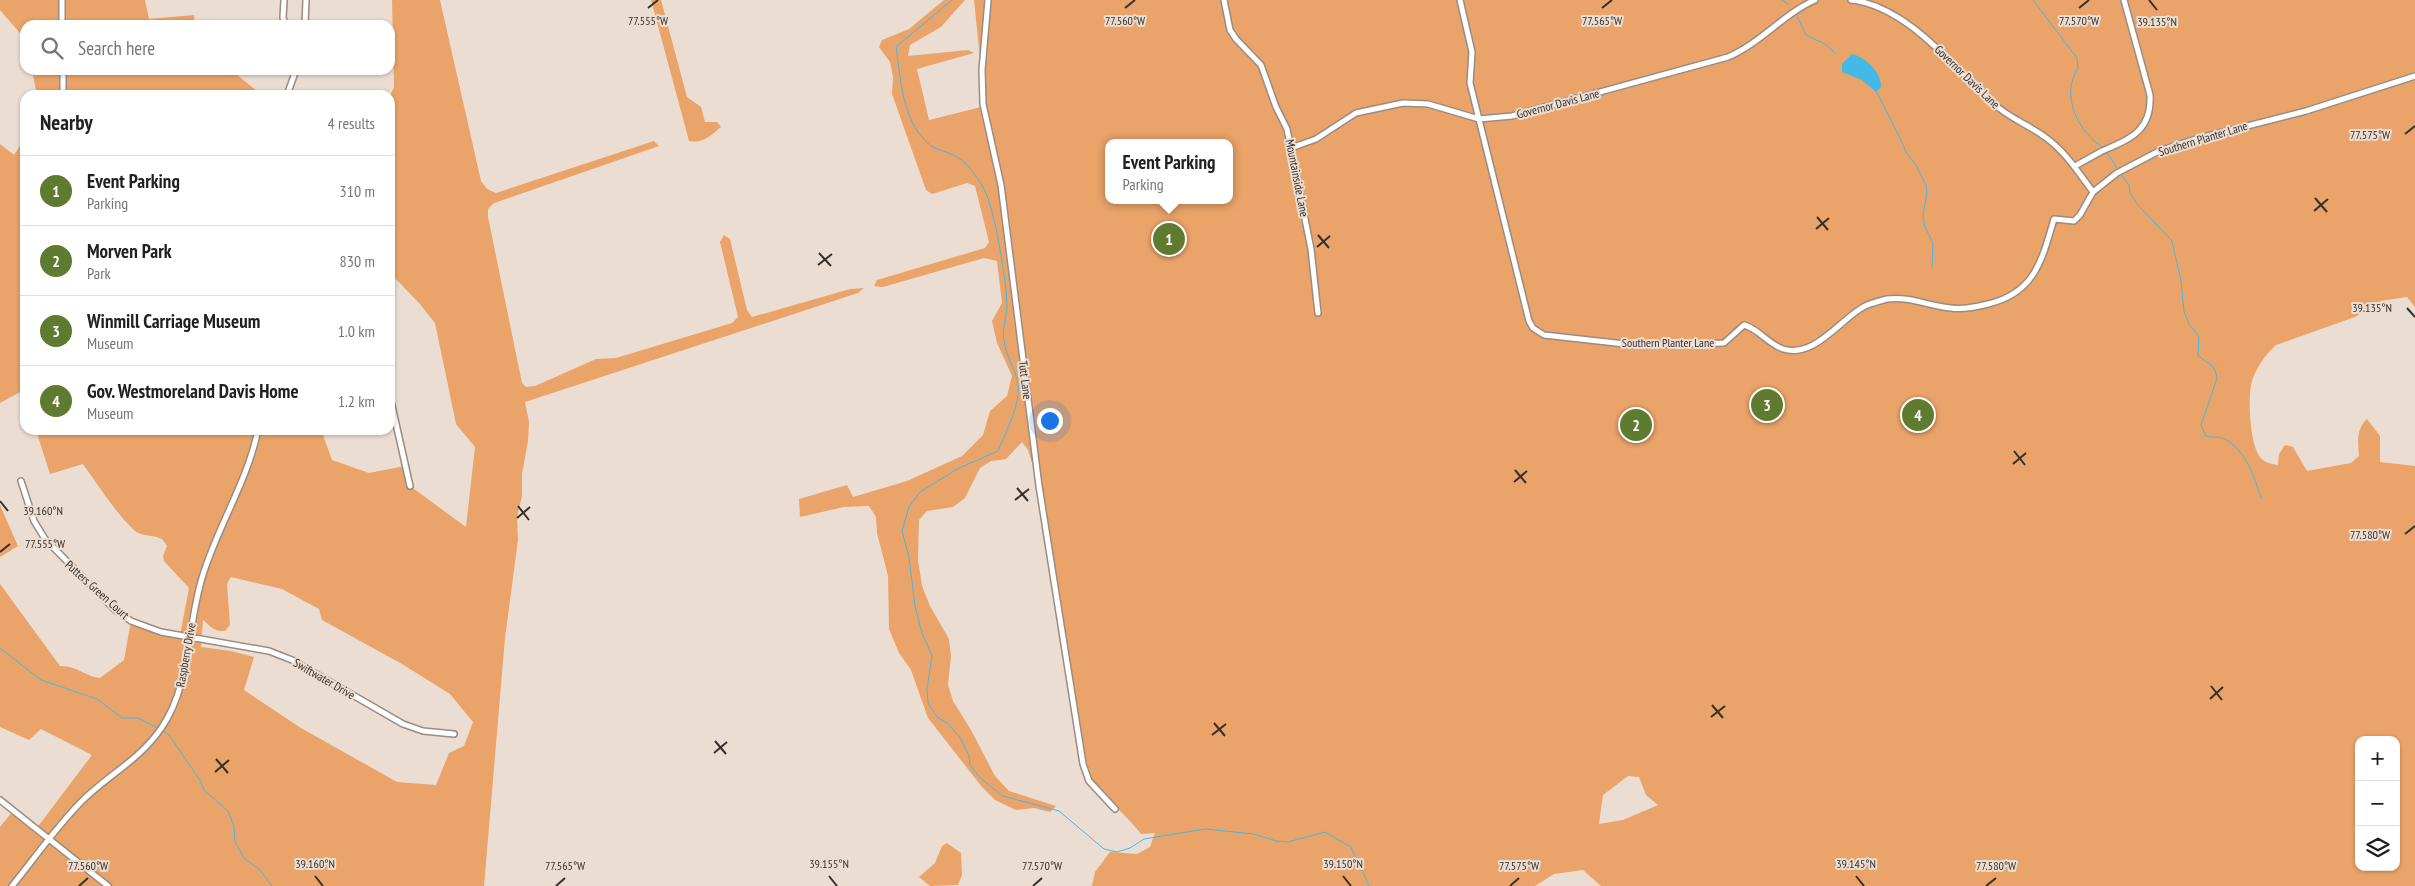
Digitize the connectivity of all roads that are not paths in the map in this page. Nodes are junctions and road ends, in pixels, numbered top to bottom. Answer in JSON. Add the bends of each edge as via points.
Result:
{"nodes":[{"id":1,"x":62,"y":0,"type":"edge"},
{"id":2,"x":284,"y":0,"type":"edge"},
{"id":3,"x":306,"y":0,"type":"edge"},
{"id":4,"x":988,"y":0,"type":"edge"},
{"id":5,"x":1224,"y":0,"type":"edge"},
{"id":6,"x":1460,"y":0,"type":"edge"},
{"id":7,"x":1815,"y":0,"type":"edge"},
{"id":8,"x":1851,"y":0,"type":"edge"},
{"id":9,"x":2124,"y":0,"type":"edge"},
{"id":10,"x":62,"y":20,"type":"edge"},
{"id":11,"x":284,"y":20,"type":"edge"},
{"id":12,"x":306,"y":20,"type":"edge"},
{"id":13,"x":63,"y":75,"type":"edge"},
{"id":14,"x":294,"y":75,"type":"edge"},
{"id":15,"x":2415,"y":76,"type":"edge"},
{"id":16,"x":63,"y":90,"type":"edge"},
{"id":17,"x":289,"y":90,"type":"edge"},
{"id":18,"x":1479,"y":119,"type":"junction"},
{"id":19,"x":1292,"y":148,"type":"junction"},
{"id":20,"x":2074,"y":166,"type":"junction"},
{"id":21,"x":2093,"y":192,"type":"junction"},
{"id":22,"x":1318,"y":313,"type":"dead end"},
{"id":23,"x":395,"y":419,"type":"edge"},
{"id":24,"x":257,"y":435,"type":"edge"},
{"id":25,"x":21,"y":481,"type":"dead end"},
{"id":26,"x":410,"y":486,"type":"dead end"},
{"id":27,"x":189,"y":637,"type":"junction"},
{"id":28,"x":454,"y":734,"type":"dead end"},
{"id":29,"x":0,"y":800,"type":"edge"},
{"id":30,"x":1115,"y":809,"type":"dead end"},
{"id":31,"x":50,"y":839,"type":"junction"},
{"id":32,"x":12,"y":886,"type":"edge"},
{"id":33,"x":108,"y":886,"type":"edge"}],
"edges":[{"from":1,"to":10,"type":"street"},
{"from":2,"to":11,"type":"street"},
{"from":3,"to":12,"type":"street"},
{"from":4,"to":30,"type":"street","name":"Tutt Lane","via":[[982,70],[983,104],[1001,185],[1059,625],[1083,764],[1089,781]]},
{"from":5,"to":19,"type":"street","name":"Mountainside Lane","via":[[1232,34],[1261,65]]},
{"from":6,"to":18,"type":"street","name":"Southern Planter Lane","via":[[1472,52],[1470,84]]},
{"from":7,"to":18,"type":"street","name":"Governor Davis Lane","via":[[1784,17],[1747,47],[1728,57],[1529,113]]},
{"from":8,"to":20,"type":"street","name":"Governor Davis Lane","via":[[1881,8],[1926,38],[1994,104],[2045,137]]},
{"from":9,"to":20,"type":"street","via":[[2150,95],[2148,118],[2130,139]]},
{"from":13,"to":16,"type":"street"},
{"from":14,"to":17,"type":"street"},
{"from":15,"to":21,"type":"street","name":"Southern Planter Lane","via":[[2159,151],[2118,172]]},
{"from":18,"to":19,"type":"street","name":"Governor Davis Lane","via":[[1428,104],[1403,103],[1356,113],[1316,140]]},
{"from":18,"to":21,"type":"street","name":"Southern Planter Lane","via":[[1526,315],[1533,328],[1544,335],[1634,345],[1715,344],[1730,339],[1744,325],[1782,349],[1793,349],[1820,340],[1864,307],[1888,299],[1922,301],[1963,309],[1993,303],[2018,291],[2034,276],[2043,258],[2054,219],[2074,221]]},
{"from":19,"to":22,"type":"street","name":"Mountainside Lane"},
{"from":20,"to":21,"type":"street","name":"Governor Davis Lane"},
{"from":23,"to":26,"type":"street"},
{"from":24,"to":27,"type":"street","name":"Raspberry Drive","via":[[244,477],[207,561]]},
{"from":25,"to":27,"type":"street","name":"Putters Green Court","via":[[34,521],[44,539],[114,609],[142,626]]},
{"from":27,"to":28,"type":"street","name":"Swiftwater Drive","via":[[269,651],[292,660],[403,724],[423,731]]},
{"from":27,"to":31,"type":"street","name":"Raspberry Drive","via":[[180,690],[163,726],[134,759],[82,801]]},
{"from":29,"to":31,"type":"street"},
{"from":31,"to":32,"type":"street","name":"Raspberry Drive"},
{"from":31,"to":33,"type":"street"}]}
